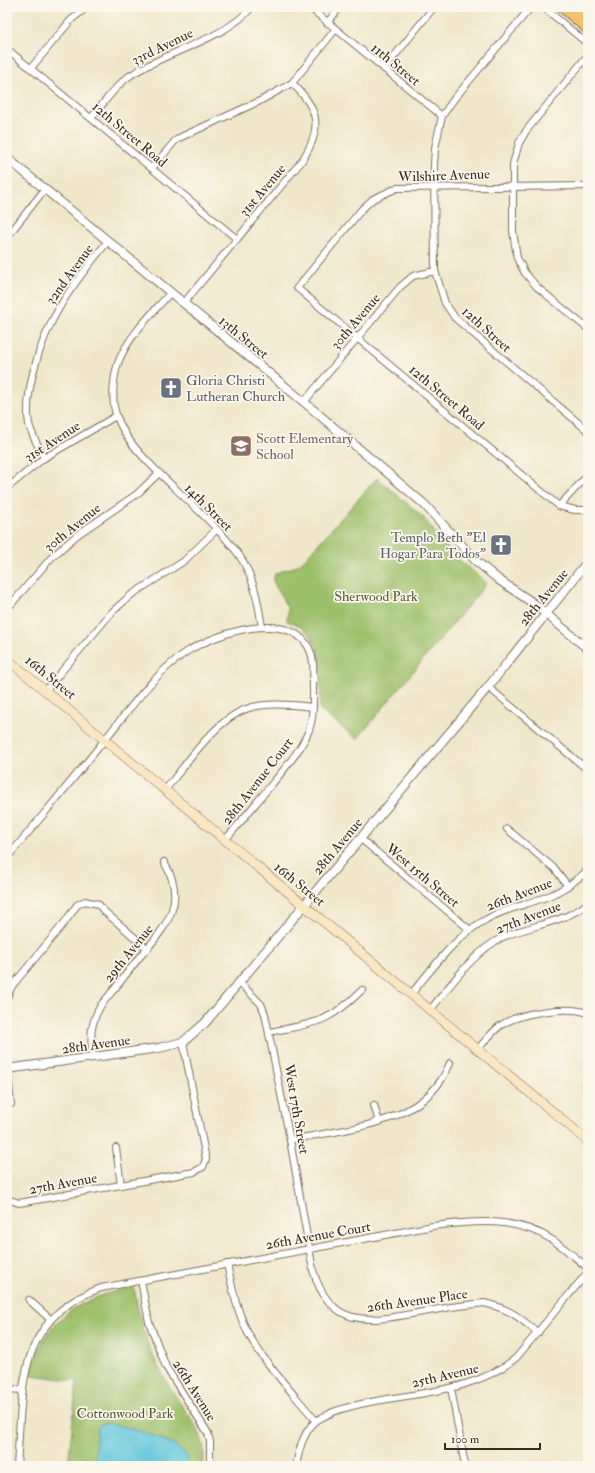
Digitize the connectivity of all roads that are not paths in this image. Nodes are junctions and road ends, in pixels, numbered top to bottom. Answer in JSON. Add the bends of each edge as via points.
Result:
{"nodes":[{"id":1,"x":87,"y":7,"type":"edge"},
{"id":2,"x":252,"y":7,"type":"edge"},
{"id":3,"x":309,"y":7,"type":"edge"},
{"id":4,"x":340,"y":7,"type":"edge"},
{"id":5,"x":434,"y":7,"type":"edge"},
{"id":6,"x":531,"y":7,"type":"edge"},
{"id":7,"x":543,"y":7,"type":"edge"},
{"id":8,"x":562,"y":7,"type":"edge"},
{"id":9,"x":574,"y":7,"type":"edge"},
{"id":10,"x":585,"y":12,"type":"edge"},
{"id":11,"x":328,"y":23,"type":"junction"},
{"id":12,"x":588,"y":29,"type":"edge"},
{"id":13,"x":336,"y":30,"type":"junction"},
{"id":14,"x":588,"y":44,"type":"edge"},
{"id":15,"x":7,"y":49,"type":"edge"},
{"id":16,"x":588,"y":55,"type":"edge"},
{"id":17,"x":31,"y":68,"type":"junction"},
{"id":18,"x":384,"y":69,"type":"junction"},
{"id":19,"x":292,"y":83,"type":"junction"},
{"id":20,"x":442,"y":116,"type":"junction"},
{"id":21,"x":91,"y":118,"type":"junction"},
{"id":22,"x":7,"y":158,"type":"edge"},
{"id":23,"x":152,"y":168,"type":"junction"},
{"id":24,"x":513,"y":185,"type":"junction"},
{"id":25,"x":435,"y":186,"type":"junction"},
{"id":26,"x":588,"y":186,"type":"edge"},
{"id":27,"x":45,"y":189,"type":"junction"},
{"id":28,"x":7,"y":237,"type":"edge"},
{"id":29,"x":237,"y":239,"type":"junction"},
{"id":30,"x":108,"y":241,"type":"junction"},
{"id":31,"x":435,"y":271,"type":"junction"},
{"id":32,"x":297,"y":288,"type":"joint"},
{"id":33,"x":170,"y":293,"type":"junction"},
{"id":34,"x":183,"y":304,"type":"junction"},
{"id":35,"x":588,"y":329,"type":"edge"},
{"id":36,"x":357,"y":338,"type":"junction"},
{"id":37,"x":304,"y":402,"type":"junction"},
{"id":38,"x":116,"y":416,"type":"junction"},
{"id":39,"x":588,"y":431,"type":"edge"},
{"id":40,"x":44,"y":458,"type":"junction"},
{"id":41,"x":159,"y":473,"type":"junction"},
{"id":42,"x":588,"y":474,"type":"edge"},
{"id":43,"x":7,"y":488,"type":"edge"},
{"id":44,"x":559,"y":506,"type":"junction"},
{"id":45,"x":588,"y":510,"type":"edge"},
{"id":46,"x":216,"y":530,"type":"junction"},
{"id":47,"x":588,"y":561,"type":"edge"},
{"id":48,"x":7,"y":609,"type":"edge"},
{"id":49,"x":546,"y":614,"type":"junction"},
{"id":50,"x":262,"y":627,"type":"junction"},
{"id":51,"x":588,"y":649,"type":"edge"},
{"id":52,"x":7,"y":659,"type":"edge"},
{"id":53,"x":488,"y":687,"type":"junction"},
{"id":54,"x":45,"y":691,"type":"junction"},
{"id":55,"x":313,"y":707,"type":"junction"},
{"id":56,"x":105,"y":740,"type":"junction"},
{"id":57,"x":588,"y":770,"type":"edge"},
{"id":58,"x":165,"y":790,"type":"junction"},
{"id":59,"x":507,"y":829,"type":"dead end"},
{"id":60,"x":360,"y":839,"type":"junction"},
{"id":61,"x":225,"y":840,"type":"junction"},
{"id":62,"x":7,"y":858,"type":"edge"},
{"id":63,"x":164,"y":862,"type":"dead end"},
{"id":64,"x":588,"y":870,"type":"edge"},
{"id":65,"x":568,"y":886,"type":"junction"},
{"id":66,"x":305,"y":906,"type":"junction"},
{"id":67,"x":587,"y":906,"type":"edge"},
{"id":68,"x":469,"y":929,"type":"junction"},
{"id":69,"x":148,"y":948,"type":"junction"},
{"id":70,"x":240,"y":983,"type":"junction"},
{"id":71,"x":362,"y":990,"type":"dead end"},
{"id":72,"x":411,"y":994,"type":"junction"},
{"id":73,"x":7,"y":996,"type":"edge"},
{"id":74,"x":430,"y":1010,"type":"junction"},
{"id":75,"x":588,"y":1013,"type":"edge"},
{"id":76,"x":270,"y":1032,"type":"junction"},
{"id":77,"x":183,"y":1042,"type":"junction"},
{"id":78,"x":478,"y":1049,"type":"junction"},
{"id":79,"x":93,"y":1058,"type":"junction"},
{"id":80,"x":450,"y":1063,"type":"dead end"},
{"id":81,"x":7,"y":1068,"type":"edge"},
{"id":82,"x":11,"y":1104,"type":"dead end"},
{"id":83,"x":374,"y":1105,"type":"dead end"},
{"id":84,"x":379,"y":1122,"type":"junction"},
{"id":85,"x":581,"y":1135,"type":"edge"},
{"id":86,"x":290,"y":1140,"type":"junction"},
{"id":87,"x":116,"y":1148,"type":"dead end"},
{"id":88,"x":121,"y":1185,"type":"junction"},
{"id":89,"x":8,"y":1199,"type":"edge"},
{"id":90,"x":309,"y":1249,"type":"junction"},
{"id":91,"x":227,"y":1264,"type":"junction"},
{"id":92,"x":588,"y":1268,"type":"edge"},
{"id":93,"x":588,"y":1272,"type":"edge"},
{"id":94,"x":141,"y":1281,"type":"junction"},
{"id":95,"x":28,"y":1300,"type":"dead end"},
{"id":96,"x":50,"y":1319,"type":"junction"},
{"id":97,"x":538,"y":1333,"type":"junction"},
{"id":98,"x":7,"y":1388,"type":"edge"},
{"id":99,"x":450,"y":1388,"type":"junction"},
{"id":100,"x":23,"y":1390,"type":"junction"},
{"id":101,"x":316,"y":1421,"type":"junction"},
{"id":102,"x":17,"y":1466,"type":"edge"},
{"id":103,"x":210,"y":1466,"type":"edge"},
{"id":104,"x":296,"y":1466,"type":"edge"},
{"id":105,"x":465,"y":1466,"type":"edge"}],
"edges":[{"from":1,"to":17,"type":"street","via":[[71,20]]},
{"from":2,"to":21,"type":"street","name":"33rd Avenue","via":[[236,23],[126,78]]},
{"from":3,"to":11,"type":"street"},
{"from":4,"to":11,"type":"street"},
{"from":5,"to":18,"type":"street"},
{"from":6,"to":20,"type":"street"},
{"from":7,"to":14,"type":"street"},
{"from":8,"to":12,"type":"main road"},
{"from":9,"to":10,"type":"main road","via":[[582,13]]},
{"from":11,"to":13,"type":"street","name":"11th Street"},
{"from":13,"to":18,"type":"street","name":"11th Street"},
{"from":13,"to":19,"type":"street"},
{"from":15,"to":17,"type":"street","name":"12th Street Road"},
{"from":16,"to":24,"type":"street","via":[[526,131],[516,153]]},
{"from":17,"to":21,"type":"street","name":"12th Street Road"},
{"from":18,"to":20,"type":"street","name":"11th Street"},
{"from":19,"to":23,"type":"street","via":[[260,101],[181,137]]},
{"from":19,"to":29,"type":"street","name":"31st Avenue","via":[[308,101],[314,113],[315,132],[310,148]]},
{"from":20,"to":25,"type":"street","name":"12th Street","via":[[435,148]]},
{"from":21,"to":23,"type":"street","name":"12th Street Road"},
{"from":22,"to":27,"type":"street","name":"13th Street"},
{"from":23,"to":29,"type":"street","name":"12th Street Road"},
{"from":24,"to":25,"type":"street","name":"Wilshire Avenue"},
{"from":24,"to":26,"type":"street","name":"Wilshire Avenue"},
{"from":24,"to":35,"type":"street","via":[[515,250],[525,273],[537,287]]},
{"from":25,"to":31,"type":"street","name":"12th Street"},
{"from":25,"to":32,"type":"street","name":"Wilshire Avenue","via":[[397,188],[373,199]]},
{"from":27,"to":28,"type":"street"},
{"from":27,"to":30,"type":"street","name":"13th Street"},
{"from":29,"to":34,"type":"street","name":"31st Avenue"},
{"from":30,"to":33,"type":"street","name":"13th Street"},
{"from":30,"to":40,"type":"street","name":"32nd Avenue","via":[[77,279],[55,312],[35,364],[27,408],[30,430]]},
{"from":31,"to":36,"type":"street","name":"30th Avenue","via":[[413,276],[406,281]]},
{"from":31,"to":39,"type":"street","name":"12th Street","via":[[442,297],[455,318]]},
{"from":32,"to":36,"type":"street","name":"12th Street Road"},
{"from":33,"to":34,"type":"street","name":"13th Street"},
{"from":33,"to":38,"type":"street","via":[[134,336],[118,363],[114,395]]},
{"from":34,"to":37,"type":"street","name":"13th Street"},
{"from":36,"to":37,"type":"street","name":"30th Avenue"},
{"from":36,"to":44,"type":"street","name":"12th Street Road"},
{"from":37,"to":49,"type":"street","name":"13th Street","via":[[424,504],[476,561]]},
{"from":38,"to":40,"type":"street","name":"31st Avenue"},
{"from":38,"to":41,"type":"street","name":"14th Street","via":[[137,450]]},
{"from":40,"to":43,"type":"street","name":"31st Avenue"},
{"from":41,"to":46,"type":"street","name":"14th Street"},
{"from":41,"to":48,"type":"street","name":"30th Avenue","via":[[137,494],[77,535],[51,558]]},
{"from":42,"to":44,"type":"street"},
{"from":44,"to":45,"type":"street","name":"12th Street Road"},
{"from":46,"to":50,"type":"street","name":"14th Street","via":[[239,555],[248,570],[256,589]]},
{"from":46,"to":54,"type":"street","via":[[184,561],[131,595],[112,612]]},
{"from":47,"to":49,"type":"street","name":"28th Avenue"},
{"from":49,"to":51,"type":"street","name":"13th Street"},
{"from":49,"to":53,"type":"street","name":"28th Avenue"},
{"from":50,"to":55,"type":"street","name":"28th Avenue Court","via":[[292,632],[302,638],[309,648],[313,661]]},
{"from":50,"to":56,"type":"street","via":[[226,633],[188,651],[162,673]]},
{"from":52,"to":54,"type":"main road","name":"16th Street"},
{"from":53,"to":57,"type":"street"},
{"from":53,"to":60,"type":"street","name":"28th Avenue"},
{"from":54,"to":56,"type":"main road","name":"16th Street"},
{"from":55,"to":58,"type":"street","via":[[263,706],[236,714],[217,728]]},
{"from":55,"to":61,"type":"street","name":"28th Avenue Court","via":[[310,729],[302,746]]},
{"from":56,"to":58,"type":"main road","name":"16th Street"},
{"from":56,"to":62,"type":"street"},
{"from":58,"to":61,"type":"main road","name":"16th Street"},
{"from":59,"to":65,"type":"street","via":[[555,869]]},
{"from":60,"to":66,"type":"street","name":"28th Avenue"},
{"from":60,"to":68,"type":"street","name":"West 15th Street"},
{"from":61,"to":66,"type":"main road","name":"16th Street"},
{"from":63,"to":69,"type":"street","name":"29th Avenue","via":[[174,885],[172,911],[164,928]]},
{"from":64,"to":65,"type":"street","name":"26th Avenue"},
{"from":65,"to":68,"type":"street","name":"26th Avenue","via":[[544,898],[496,914]]},
{"from":66,"to":70,"type":"street","name":"28th Avenue"},
{"from":66,"to":72,"type":"main road","name":"16th Street"},
{"from":67,"to":74,"type":"street","name":"27th Avenue","via":[[556,920],[527,928],[491,945],[466,967]]},
{"from":68,"to":72,"type":"street","name":"26th Avenue"},
{"from":69,"to":73,"type":"street","via":[[98,904],[85,902],[77,905],[12,986]]},
{"from":69,"to":79,"type":"street","name":"29th Avenue","via":[[101,1005],[94,1018],[90,1038]]},
{"from":70,"to":76,"type":"street","name":"West 17th Street","via":[[261,1004]]},
{"from":70,"to":77,"type":"street","name":"28th Avenue","via":[[205,1023]]},
{"from":71,"to":76,"type":"street","via":[[345,1007],[324,1020]]},
{"from":72,"to":74,"type":"main road","name":"16th Street"},
{"from":74,"to":78,"type":"main road","name":"16th Street"},
{"from":75,"to":78,"type":"street","via":[[566,1009],[517,1018],[492,1033]]},
{"from":76,"to":86,"type":"street","name":"West 17th Street"},
{"from":77,"to":79,"type":"street","name":"28th Avenue"},
{"from":77,"to":88,"type":"street","name":"27th Avenue","via":[[206,1159],[203,1167],[194,1172]]},
{"from":78,"to":85,"type":"main road","name":"16th Street"},
{"from":79,"to":81,"type":"street","name":"28th Avenue"},
{"from":80,"to":84,"type":"street","via":[[445,1077],[425,1099],[406,1112]]},
{"from":81,"to":82,"type":"street"},
{"from":83,"to":84,"type":"street"},
{"from":84,"to":86,"type":"street"},
{"from":86,"to":90,"type":"street","name":"West 17th Street"},
{"from":87,"to":88,"type":"street"},
{"from":88,"to":89,"type":"street","name":"27th Avenue","via":[[19,1203]]},
{"from":90,"to":91,"type":"street","name":"26th Avenue Court"},
{"from":90,"to":92,"type":"street","name":"26th Avenue Court","via":[[433,1226],[491,1221],[535,1232],[553,1241]]},
{"from":90,"to":97,"type":"street","name":"26th Avenue Place","via":[[317,1282],[326,1299],[353,1318],[387,1319],[484,1303],[513,1312]]},
{"from":91,"to":94,"type":"street","name":"26th Avenue Court"},
{"from":91,"to":101,"type":"street","via":[[236,1304],[246,1330]]},
{"from":93,"to":97,"type":"street","name":"25th Avenue"},
{"from":94,"to":96,"type":"street","name":"26th Avenue Court","via":[[85,1293]]},
{"from":94,"to":103,"type":"street","name":"26th Avenue","via":[[149,1322],[166,1367],[208,1434]]},
{"from":95,"to":96,"type":"street"},
{"from":96,"to":100,"type":"street","name":"26th Avenue Court","via":[[37,1338],[30,1356]]},
{"from":97,"to":99,"type":"street","name":"25th Avenue","via":[[504,1368],[484,1379]]},
{"from":98,"to":100,"type":"street"},
{"from":99,"to":101,"type":"street","name":"25th Avenue","via":[[341,1409]]},
{"from":99,"to":105,"type":"street"},
{"from":100,"to":102,"type":"street","name":"26th Avenue Court"},
{"from":101,"to":104,"type":"street","via":[[300,1446]]}]}
